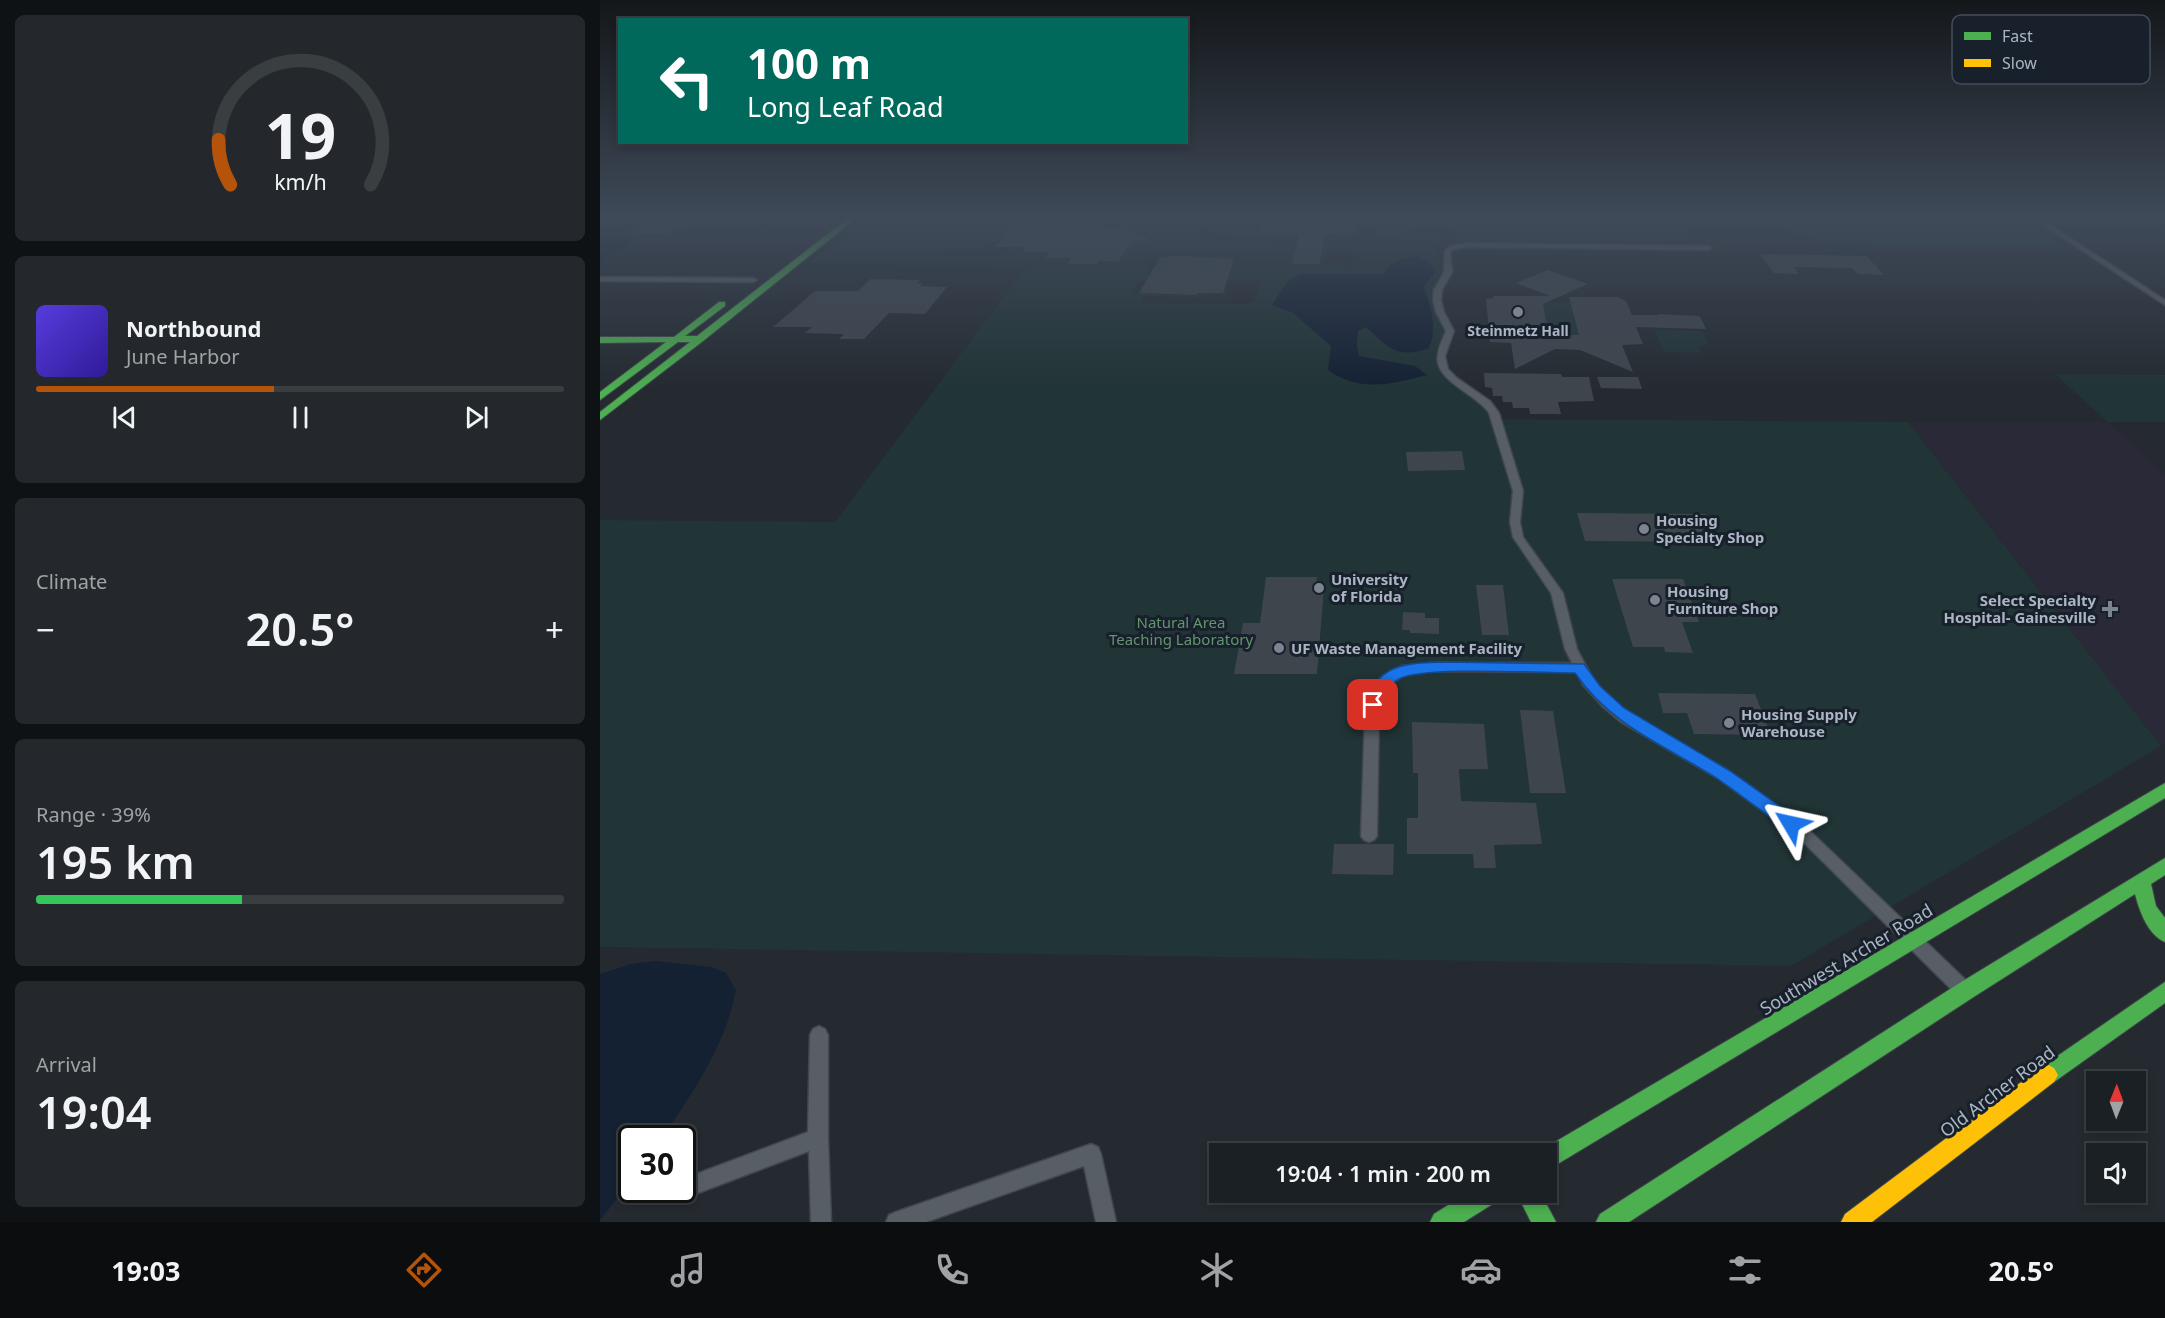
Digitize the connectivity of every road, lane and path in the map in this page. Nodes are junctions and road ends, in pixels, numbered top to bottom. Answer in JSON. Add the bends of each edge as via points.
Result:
{"nodes":[{"id":1,"x":758,"y":276,"type":"edge"},
{"id":2,"x":778,"y":276,"type":"edge"},
{"id":3,"x":1446,"y":276,"type":"edge"},
{"id":4,"x":2124,"y":276,"type":"edge"},
{"id":5,"x":600,"y":279,"type":"edge"},
{"id":6,"x":753,"y":280,"type":"junction"},
{"id":7,"x":2165,"y":303,"type":"edge"},
{"id":8,"x":734,"y":311,"type":"junction"},
{"id":9,"x":676,"y":339,"type":"junction"},
{"id":10,"x":700,"y":339,"type":"junction"},
{"id":11,"x":600,"y":340,"type":"edge"},
{"id":12,"x":600,"y":397,"type":"edge"},
{"id":13,"x":600,"y":417,"type":"edge"},
{"id":14,"x":1579,"y":668,"type":"junction"},
{"id":15,"x":2165,"y":790,"type":"edge"},
{"id":16,"x":1370,"y":836,"type":"dead end"},
{"id":17,"x":2165,"y":866,"type":"edge"},
{"id":18,"x":2141,"y":881,"type":"junction"},
{"id":19,"x":2165,"y":933,"type":"edge"},
{"id":20,"x":1912,"y":940,"type":"junction"},
{"id":21,"x":1965,"y":990,"type":"junction"},
{"id":22,"x":2165,"y":992,"type":"edge"},
{"id":23,"x":819,"y":1035,"type":"dead end"},
{"id":24,"x":818,"y":1138,"type":"junction"},
{"id":25,"x":1557,"y":1153,"type":"edge"},
{"id":26,"x":698,"y":1183,"type":"dead end"},
{"id":27,"x":1473,"y":1203,"type":"edge"},
{"id":28,"x":1533,"y":1203,"type":"edge"},
{"id":29,"x":821,"y":1222,"type":"edge"},
{"id":30,"x":896,"y":1222,"type":"edge"},
{"id":31,"x":1106,"y":1222,"type":"edge"},
{"id":32,"x":1442,"y":1222,"type":"edge"},
{"id":33,"x":1544,"y":1222,"type":"edge"},
{"id":34,"x":1608,"y":1222,"type":"edge"},
{"id":35,"x":1853,"y":1222,"type":"edge"}],
"edges":[{"from":1,"to":6,"type":"main road"},
{"from":2,"to":8,"type":"main road"},
{"from":3,"to":14,"type":"street","via":[[1437,293],[1440,312],[1450,331],[1442,354],[1443,365],[1451,378],[1493,411],[1518,491],[1517,534],[1558,595]]},
{"from":4,"to":7,"type":"street"},
{"from":5,"to":6,"type":"street"},
{"from":6,"to":8,"type":"main road","via":[[759,284],[738,302]]},
{"from":6,"to":9,"type":"main road"},
{"from":8,"to":10,"type":"main road"},
{"from":9,"to":10,"type":"main road"},
{"from":9,"to":11,"type":"main road"},
{"from":9,"to":12,"type":"main road"},
{"from":10,"to":13,"type":"main road"},
{"from":14,"to":16,"type":"street","via":[[1431,667],[1402,671],[1388,679],[1379,688],[1372,710]]},
{"from":14,"to":20,"type":"street","via":[[1594,690],[1618,712],[1724,775],[1801,831]]},
{"from":15,"to":20,"type":"main road","name":"Southwest Archer Road"},
{"from":17,"to":18,"type":"main road"},
{"from":18,"to":19,"type":"main road","via":[[2148,909]]},
{"from":18,"to":21,"type":"main road"},
{"from":20,"to":21,"type":"street"},
{"from":20,"to":25,"type":"main road","name":"Southwest Archer Road"},
{"from":21,"to":34,"type":"main road"},
{"from":22,"to":35,"type":"main road","name":"Old Archer Road"},
{"from":23,"to":24,"type":"street"},
{"from":24,"to":26,"type":"street"},
{"from":24,"to":29,"type":"street"},
{"from":27,"to":32,"type":"main road"},
{"from":28,"to":33,"type":"main road"},
{"from":30,"to":31,"type":"street","via":[[1091,1154]]}]}
